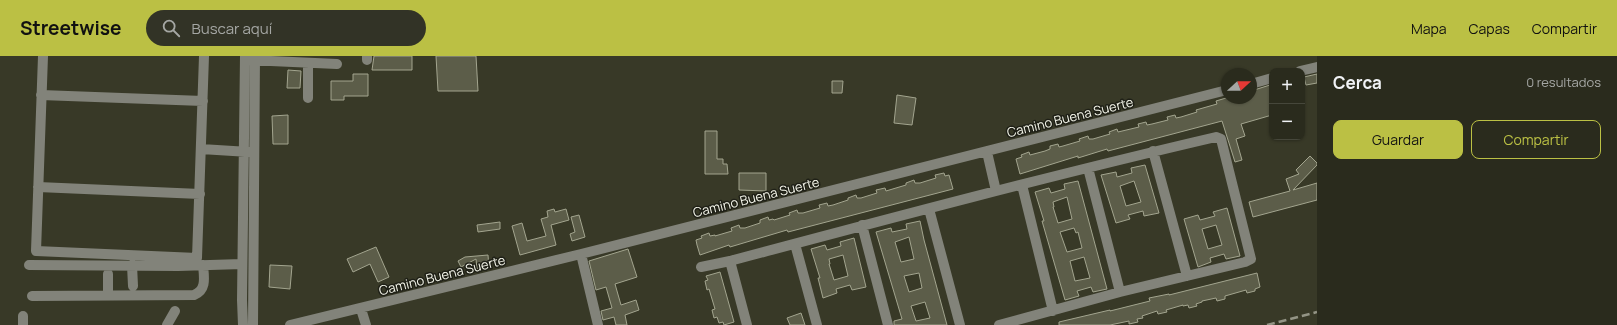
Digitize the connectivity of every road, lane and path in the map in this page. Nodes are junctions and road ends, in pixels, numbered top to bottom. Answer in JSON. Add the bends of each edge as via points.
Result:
{"nodes":[{"id":1,"x":43,"y":56,"type":"edge"},
{"id":2,"x":204,"y":56,"type":"edge"},
{"id":3,"x":250,"y":58,"type":"edge"},
{"id":4,"x":308,"y":63,"type":"junction"},
{"id":5,"x":337,"y":64,"type":"dead end"},
{"id":6,"x":1317,"y":67,"type":"edge"},
{"id":7,"x":1305,"y":70,"type":"edge"},
{"id":8,"x":1269,"y":79,"type":"edge"},
{"id":9,"x":1257,"y":82,"type":"edge"},
{"id":10,"x":1221,"y":92,"type":"edge"},
{"id":11,"x":41,"y":95,"type":"junction"},
{"id":12,"x":308,"y":98,"type":"dead end"},
{"id":13,"x":203,"y":101,"type":"junction"},
{"id":14,"x":201,"y":149,"type":"junction"},
{"id":15,"x":1153,"y":151,"type":"junction"},
{"id":16,"x":249,"y":152,"type":"junction"},
{"id":17,"x":987,"y":152,"type":"junction"},
{"id":18,"x":1088,"y":168,"type":"junction"},
{"id":19,"x":1022,"y":185,"type":"junction"},
{"id":20,"x":38,"y":187,"type":"junction"},
{"id":21,"x":996,"y":191,"type":"junction"},
{"id":22,"x":200,"y":194,"type":"junction"},
{"id":23,"x":929,"y":209,"type":"junction"},
{"id":24,"x":862,"y":225,"type":"junction"},
{"id":25,"x":795,"y":244,"type":"junction"},
{"id":26,"x":581,"y":254,"type":"junction"},
{"id":27,"x":730,"y":261,"type":"junction"},
{"id":28,"x":242,"y":264,"type":"junction"},
{"id":29,"x":29,"y":265,"type":"dead end"},
{"id":30,"x":132,"y":265,"type":"junction"},
{"id":31,"x":203,"y":265,"type":"junction"},
{"id":32,"x":701,"y":267,"type":"dead end"},
{"id":33,"x":108,"y":274,"type":"dead end"},
{"id":34,"x":1187,"y":276,"type":"junction"},
{"id":35,"x":133,"y":286,"type":"dead end"},
{"id":36,"x":1120,"y":292,"type":"junction"},
{"id":37,"x":32,"y":296,"type":"dead end"},
{"id":38,"x":108,"y":296,"type":"junction"},
{"id":39,"x":360,"y":309,"type":"junction"},
{"id":40,"x":1052,"y":310,"type":"junction"},
{"id":41,"x":175,"y":311,"type":"dead end"},
{"id":42,"x":167,"y":325,"type":"edge"},
{"id":43,"x":242,"y":325,"type":"edge"},
{"id":44,"x":253,"y":325,"type":"edge"},
{"id":45,"x":290,"y":325,"type":"edge"},
{"id":46,"x":366,"y":325,"type":"edge"},
{"id":47,"x":598,"y":325,"type":"edge"},
{"id":48,"x":747,"y":325,"type":"edge"},
{"id":49,"x":817,"y":325,"type":"edge"},
{"id":50,"x":888,"y":325,"type":"edge"},
{"id":51,"x":960,"y":325,"type":"edge"},
{"id":52,"x":999,"y":325,"type":"edge"}],
"edges":[{"from":1,"to":11,"type":"street"},
{"from":2,"to":13,"type":"street"},
{"from":3,"to":4,"type":"street"},
{"from":3,"to":16,"type":"street"},
{"from":4,"to":5,"type":"street"},
{"from":4,"to":12,"type":"street"},
{"from":6,"to":7,"type":"street"},
{"from":8,"to":9,"type":"street"},
{"from":10,"to":17,"type":"street","name":"Camino Buena Suerte"},
{"from":11,"to":13,"type":"street"},
{"from":11,"to":20,"type":"street"},
{"from":13,"to":14,"type":"street"},
{"from":14,"to":16,"type":"street"},
{"from":14,"to":22,"type":"street"},
{"from":15,"to":18,"type":"street"},
{"from":15,"to":34,"type":"street"},
{"from":15,"to":34,"type":"street","via":[[1216,137],[1221,139],[1251,259]]},
{"from":16,"to":28,"type":"street"},
{"from":16,"to":44,"type":"street"},
{"from":17,"to":21,"type":"street"},
{"from":17,"to":26,"type":"street","name":"Camino Buena Suerte"},
{"from":18,"to":19,"type":"street"},
{"from":18,"to":36,"type":"street"},
{"from":19,"to":21,"type":"street"},
{"from":19,"to":40,"type":"street"},
{"from":20,"to":22,"type":"street"},
{"from":20,"to":22,"type":"street","via":[[36,251],[197,258]]},
{"from":21,"to":23,"type":"street"},
{"from":23,"to":24,"type":"street"},
{"from":23,"to":51,"type":"street"},
{"from":24,"to":25,"type":"street"},
{"from":24,"to":50,"type":"street"},
{"from":25,"to":27,"type":"street"},
{"from":25,"to":49,"type":"street"},
{"from":26,"to":39,"type":"street","name":"Camino Buena Suerte"},
{"from":26,"to":47,"type":"street"},
{"from":27,"to":32,"type":"street"},
{"from":27,"to":48,"type":"street"},
{"from":28,"to":31,"type":"street"},
{"from":28,"to":43,"type":"street"},
{"from":29,"to":30,"type":"street"},
{"from":30,"to":31,"type":"street"},
{"from":30,"to":35,"type":"street"},
{"from":31,"to":38,"type":"street","via":[[204,285],[199,293],[194,295]]},
{"from":33,"to":38,"type":"street"},
{"from":34,"to":36,"type":"street"},
{"from":36,"to":40,"type":"street"},
{"from":37,"to":38,"type":"street"},
{"from":39,"to":45,"type":"street","name":"Camino Buena Suerte"},
{"from":39,"to":46,"type":"street"},
{"from":40,"to":52,"type":"street"},
{"from":41,"to":42,"type":"street"}]}
